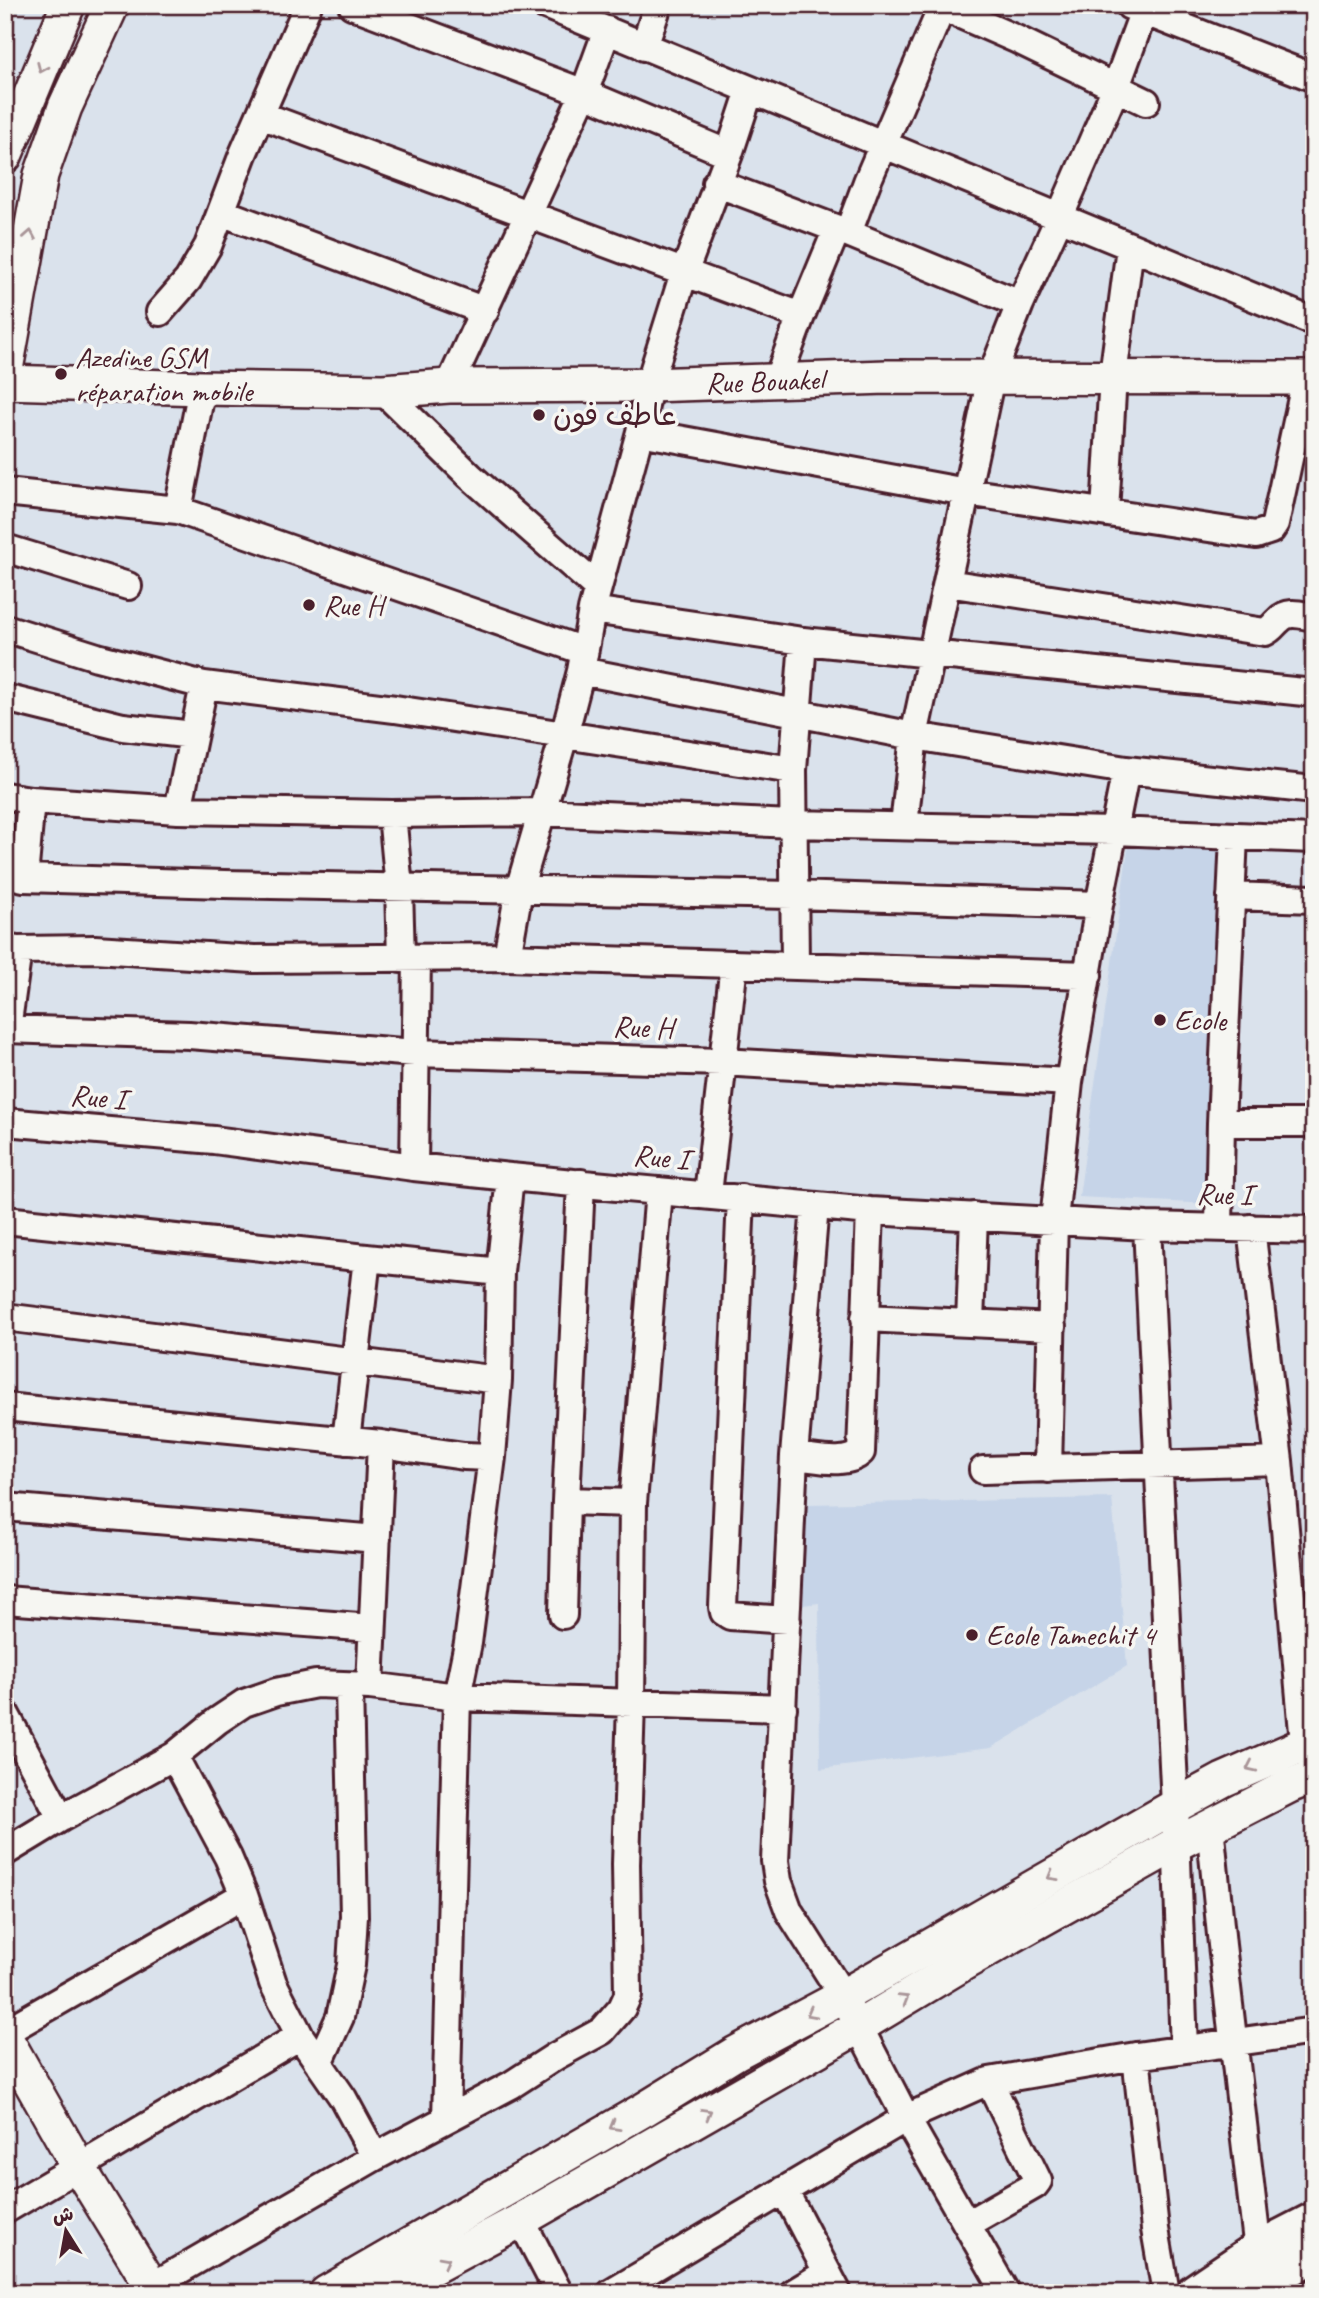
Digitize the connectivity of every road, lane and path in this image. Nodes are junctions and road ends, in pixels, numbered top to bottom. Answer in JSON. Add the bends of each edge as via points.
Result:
{"nodes":[{"id":1,"x":68,"y":5,"type":"edge"},
{"id":2,"x":112,"y":5,"type":"edge"},
{"id":3,"x":308,"y":5,"type":"edge"},
{"id":4,"x":352,"y":5,"type":"edge"},
{"id":5,"x":545,"y":5,"type":"edge"},
{"id":6,"x":658,"y":5,"type":"edge"},
{"id":7,"x":941,"y":6,"type":"edge"},
{"id":8,"x":1135,"y":9,"type":"edge"},
{"id":9,"x":607,"y":30,"type":"junction"},
{"id":10,"x":644,"y":47,"type":"junction"},
{"id":11,"x":1314,"y":78,"type":"edge"},
{"id":12,"x":1116,"y":87,"type":"junction"},
{"id":13,"x":750,"y":90,"type":"junction"},
{"id":14,"x":584,"y":93,"type":"junction"},
{"id":15,"x":1146,"y":102,"type":"dead end"},
{"id":16,"x":261,"y":115,"type":"junction"},
{"id":17,"x":883,"y":145,"type":"junction"},
{"id":18,"x":6,"y":152,"type":"edge"},
{"id":19,"x":729,"y":154,"type":"junction"},
{"id":20,"x":41,"y":175,"type":"junction"},
{"id":21,"x":716,"y":183,"type":"junction"},
{"id":22,"x":221,"y":212,"type":"junction"},
{"id":23,"x":529,"y":216,"type":"junction"},
{"id":24,"x":1060,"y":216,"type":"junction"},
{"id":25,"x":842,"y":231,"type":"junction"},
{"id":26,"x":1130,"y":247,"type":"junction"},
{"id":27,"x":684,"y":273,"type":"junction"},
{"id":28,"x":1020,"y":304,"type":"junction"},
{"id":29,"x":485,"y":311,"type":"junction"},
{"id":30,"x":160,"y":312,"type":"dead end"},
{"id":31,"x":801,"y":316,"type":"junction"},
{"id":32,"x":1312,"y":318,"type":"edge"},
{"id":33,"x":5,"y":375,"type":"edge"},
{"id":34,"x":1113,"y":376,"type":"junction"},
{"id":35,"x":992,"y":377,"type":"junction"},
{"id":36,"x":1310,"y":379,"type":"edge"},
{"id":37,"x":777,"y":381,"type":"junction"},
{"id":38,"x":5,"y":382,"type":"edge"},
{"id":39,"x":649,"y":385,"type":"junction"},
{"id":40,"x":449,"y":386,"type":"junction"},
{"id":41,"x":202,"y":388,"type":"junction"},
{"id":42,"x":383,"y":391,"type":"junction"},
{"id":43,"x":640,"y":432,"type":"junction"},
{"id":44,"x":5,"y":492,"type":"edge"},
{"id":45,"x":966,"y":492,"type":"junction"},
{"id":46,"x":178,"y":510,"type":"junction"},
{"id":47,"x":1105,"y":512,"type":"junction"},
{"id":48,"x":5,"y":548,"type":"edge"},
{"id":49,"x":947,"y":583,"type":"junction"},
{"id":50,"x":128,"y":586,"type":"dead end"},
{"id":51,"x":595,"y":599,"type":"junction"},
{"id":52,"x":1314,"y":617,"type":"edge"},
{"id":53,"x":5,"y":628,"type":"edge"},
{"id":54,"x":803,"y":641,"type":"junction"},
{"id":55,"x":932,"y":655,"type":"junction"},
{"id":56,"x":582,"y":661,"type":"junction"},
{"id":57,"x":204,"y":685,"type":"junction"},
{"id":58,"x":1314,"y":693,"type":"edge"},
{"id":59,"x":5,"y":698,"type":"edge"},
{"id":60,"x":797,"y":712,"type":"junction"},
{"id":61,"x":193,"y":735,"type":"junction"},
{"id":62,"x":564,"y":736,"type":"junction"},
{"id":63,"x":914,"y":736,"type":"junction"},
{"id":64,"x":793,"y":770,"type":"junction"},
{"id":65,"x":1126,"y":770,"type":"junction"},
{"id":66,"x":1314,"y":790,"type":"edge"},
{"id":67,"x":5,"y":796,"type":"edge"},
{"id":68,"x":31,"y":800,"type":"junction"},
{"id":69,"x":178,"y":810,"type":"junction"},
{"id":70,"x":541,"y":813,"type":"junction"},
{"id":71,"x":392,"y":814,"type":"junction"},
{"id":72,"x":792,"y":824,"type":"junction"},
{"id":73,"x":904,"y":825,"type":"junction"},
{"id":74,"x":1114,"y":831,"type":"junction"},
{"id":75,"x":1234,"y":836,"type":"junction"},
{"id":76,"x":1314,"y":839,"type":"edge"},
{"id":77,"x":14,"y":876,"type":"edge"},
{"id":78,"x":399,"y":888,"type":"junction"},
{"id":79,"x":519,"y":890,"type":"junction"},
{"id":80,"x":793,"y":895,"type":"junction"},
{"id":81,"x":1231,"y":897,"type":"junction"},
{"id":82,"x":1314,"y":900,"type":"edge"},
{"id":83,"x":1099,"y":905,"type":"junction"},
{"id":84,"x":12,"y":949,"type":"edge"},
{"id":85,"x":507,"y":957,"type":"junction"},
{"id":86,"x":409,"y":958,"type":"junction"},
{"id":87,"x":734,"y":964,"type":"junction"},
{"id":88,"x":795,"y":964,"type":"junction"},
{"id":89,"x":1088,"y":975,"type":"junction"},
{"id":90,"x":6,"y":1029,"type":"edge"},
{"id":91,"x":415,"y":1053,"type":"junction"},
{"id":92,"x":722,"y":1062,"type":"junction"},
{"id":93,"x":1069,"y":1082,"type":"junction"},
{"id":94,"x":5,"y":1122,"type":"edge"},
{"id":95,"x":1221,"y":1123,"type":"junction"},
{"id":96,"x":1314,"y":1123,"type":"edge"},
{"id":97,"x":414,"y":1167,"type":"junction"},
{"id":98,"x":510,"y":1177,"type":"junction"},
{"id":99,"x":581,"y":1183,"type":"junction"},
{"id":100,"x":659,"y":1191,"type":"junction"},
{"id":101,"x":708,"y":1194,"type":"junction"},
{"id":102,"x":741,"y":1198,"type":"junction"},
{"id":103,"x":814,"y":1206,"type":"junction"},
{"id":104,"x":870,"y":1211,"type":"junction"},
{"id":105,"x":974,"y":1216,"type":"junction"},
{"id":106,"x":5,"y":1220,"type":"edge"},
{"id":107,"x":1054,"y":1220,"type":"junction"},
{"id":108,"x":1147,"y":1226,"type":"junction"},
{"id":109,"x":1219,"y":1227,"type":"junction"},
{"id":110,"x":1251,"y":1228,"type":"junction"},
{"id":111,"x":1314,"y":1230,"type":"edge"},
{"id":112,"x":367,"y":1258,"type":"junction"},
{"id":113,"x":500,"y":1272,"type":"junction"},
{"id":114,"x":5,"y":1317,"type":"edge"},
{"id":115,"x":866,"y":1318,"type":"junction"},
{"id":116,"x":970,"y":1323,"type":"junction"},
{"id":117,"x":1052,"y":1327,"type":"junction"},
{"id":118,"x":355,"y":1362,"type":"junction"},
{"id":119,"x":498,"y":1380,"type":"junction"},
{"id":120,"x":5,"y":1407,"type":"edge"},
{"id":121,"x":346,"y":1441,"type":"junction"},
{"id":122,"x":381,"y":1444,"type":"junction"},
{"id":123,"x":794,"y":1455,"type":"junction"},
{"id":124,"x":492,"y":1457,"type":"junction"},
{"id":125,"x":1279,"y":1461,"type":"junction"},
{"id":126,"x":1158,"y":1464,"type":"junction"},
{"id":127,"x":1048,"y":1469,"type":"junction"},
{"id":128,"x":983,"y":1470,"type":"dead end"},
{"id":129,"x":566,"y":1501,"type":"junction"},
{"id":130,"x":633,"y":1503,"type":"junction"},
{"id":131,"x":5,"y":1507,"type":"edge"},
{"id":132,"x":377,"y":1539,"type":"junction"},
{"id":133,"x":5,"y":1600,"type":"edge"},
{"id":134,"x":563,"y":1615,"type":"dead end"},
{"id":135,"x":787,"y":1619,"type":"junction"},
{"id":136,"x":372,"y":1628,"type":"junction"},
{"id":137,"x":360,"y":1686,"type":"junction"},
{"id":138,"x":457,"y":1697,"type":"junction"},
{"id":139,"x":631,"y":1702,"type":"junction"},
{"id":140,"x":783,"y":1708,"type":"junction"},
{"id":141,"x":5,"y":1713,"type":"edge"},
{"id":142,"x":1309,"y":1741,"type":"edge"},
{"id":143,"x":174,"y":1756,"type":"junction"},
{"id":144,"x":1314,"y":1776,"type":"edge"},
{"id":145,"x":1175,"y":1806,"type":"junction"},
{"id":146,"x":61,"y":1818,"type":"junction"},
{"id":147,"x":1210,"y":1825,"type":"junction"},
{"id":148,"x":1176,"y":1843,"type":"junction"},
{"id":149,"x":5,"y":1852,"type":"edge"},
{"id":150,"x":244,"y":1895,"type":"junction"},
{"id":151,"x":843,"y":1996,"type":"junction"},
{"id":152,"x":858,"y":2027,"type":"junction"},
{"id":153,"x":1314,"y":2031,"type":"edge"},
{"id":154,"x":5,"y":2035,"type":"edge"},
{"id":155,"x":300,"y":2036,"type":"junction"},
{"id":156,"x":1233,"y":2043,"type":"junction"},
{"id":157,"x":1184,"y":2049,"type":"junction"},
{"id":158,"x":1136,"y":2056,"type":"junction"},
{"id":159,"x":319,"y":2063,"type":"junction"},
{"id":160,"x":989,"y":2081,"type":"junction"},
{"id":161,"x":906,"y":2118,"type":"junction"},
{"id":162,"x":446,"y":2119,"type":"junction"},
{"id":163,"x":375,"y":2157,"type":"junction"},
{"id":164,"x":78,"y":2166,"type":"junction"},
{"id":165,"x":784,"y":2190,"type":"junction"},
{"id":166,"x":5,"y":2210,"type":"edge"},
{"id":167,"x":521,"y":2220,"type":"junction"},
{"id":168,"x":1314,"y":2222,"type":"edge"},
{"id":169,"x":967,"y":2224,"type":"junction"},
{"id":170,"x":1258,"y":2251,"type":"junction"},
{"id":171,"x":1314,"y":2251,"type":"edge"},
{"id":172,"x":832,"y":2283,"type":"edge"},
{"id":173,"x":150,"y":2290,"type":"edge"},
{"id":174,"x":326,"y":2293,"type":"edge"},
{"id":175,"x":385,"y":2293,"type":"edge"},
{"id":176,"x":559,"y":2293,"type":"edge"},
{"id":177,"x":611,"y":2293,"type":"edge"},
{"id":178,"x":793,"y":2293,"type":"edge"},
{"id":179,"x":1006,"y":2293,"type":"edge"},
{"id":180,"x":1166,"y":2293,"type":"edge"},
{"id":181,"x":1196,"y":2293,"type":"edge"},
{"id":182,"x":1246,"y":2293,"type":"edge"}],
"edges":[{"from":1,"to":18,"type":"main road","one_way":true},
{"from":2,"to":20,"type":"main road","via":[[65,107]]},
{"from":3,"to":16,"type":"street"},
{"from":4,"to":14,"type":"street"},
{"from":5,"to":9,"type":"street"},
{"from":6,"to":10,"type":"street"},
{"from":7,"to":12,"type":"street"},
{"from":7,"to":17,"type":"street"},
{"from":8,"to":11,"type":"street"},
{"from":8,"to":12,"type":"street"},
{"from":9,"to":10,"type":"street"},
{"from":9,"to":14,"type":"street"},
{"from":10,"to":13,"type":"street"},
{"from":12,"to":15,"type":"street"},
{"from":12,"to":24,"type":"street"},
{"from":13,"to":17,"type":"street"},
{"from":13,"to":19,"type":"street"},
{"from":14,"to":19,"type":"street"},
{"from":14,"to":23,"type":"street"},
{"from":16,"to":22,"type":"street"},
{"from":16,"to":23,"type":"street"},
{"from":17,"to":24,"type":"street"},
{"from":17,"to":25,"type":"street"},
{"from":18,"to":20,"type":"street"},
{"from":19,"to":21,"type":"street"},
{"from":33,"to":20,"type":"main road","one_way":true},
{"from":21,"to":25,"type":"street"},
{"from":21,"to":27,"type":"street"},
{"from":22,"to":29,"type":"street"},
{"from":22,"to":30,"type":"street","via":[[188,280]]},
{"from":23,"to":27,"type":"street"},
{"from":23,"to":29,"type":"street"},
{"from":24,"to":26,"type":"street"},
{"from":24,"to":28,"type":"street"},
{"from":25,"to":28,"type":"street"},
{"from":25,"to":31,"type":"street"},
{"from":26,"to":32,"type":"street"},
{"from":26,"to":34,"type":"street"},
{"from":27,"to":31,"type":"street"},
{"from":27,"to":39,"type":"street"},
{"from":28,"to":35,"type":"street"},
{"from":29,"to":40,"type":"street"},
{"from":31,"to":37,"type":"street"},
{"from":34,"to":35,"type":"main road","name":"Rue Bouakel"},
{"from":34,"to":36,"type":"main road","name":"Rue Bouakel"},
{"from":34,"to":47,"type":"street"},
{"from":35,"to":37,"type":"main road","name":"Rue Bouakel"},
{"from":35,"to":45,"type":"street"},
{"from":36,"to":47,"type":"street","via":[[1271,530],[1256,535]]},
{"from":37,"to":39,"type":"main road","name":"Rue Bouakel"},
{"from":38,"to":41,"type":"main road","name":"Rue Bouakel"},
{"from":39,"to":40,"type":"main road","name":"Rue Bouakel"},
{"from":39,"to":43,"type":"street"},
{"from":40,"to":42,"type":"main road","name":"Rue Bouakel"},
{"from":41,"to":42,"type":"main road","name":"Rue Bouakel"},
{"from":41,"to":46,"type":"street"},
{"from":42,"to":51,"type":"street"},
{"from":43,"to":45,"type":"street"},
{"from":43,"to":51,"type":"street"},
{"from":44,"to":46,"type":"street"},
{"from":45,"to":47,"type":"street"},
{"from":45,"to":49,"type":"street"},
{"from":46,"to":56,"type":"street"},
{"from":48,"to":50,"type":"street"},
{"from":49,"to":52,"type":"street","via":[[1265,632],[1288,614]]},
{"from":49,"to":55,"type":"street"},
{"from":51,"to":54,"type":"street"},
{"from":51,"to":56,"type":"street"},
{"from":53,"to":57,"type":"street"},
{"from":54,"to":55,"type":"street"},
{"from":54,"to":60,"type":"street"},
{"from":55,"to":58,"type":"street"},
{"from":55,"to":63,"type":"street"},
{"from":56,"to":60,"type":"street"},
{"from":56,"to":62,"type":"street"},
{"from":57,"to":61,"type":"street"},
{"from":57,"to":62,"type":"street"},
{"from":59,"to":61,"type":"street","via":[[123,727]]},
{"from":60,"to":63,"type":"street"},
{"from":60,"to":64,"type":"street"},
{"from":61,"to":69,"type":"street"},
{"from":62,"to":64,"type":"street"},
{"from":62,"to":70,"type":"street"},
{"from":63,"to":65,"type":"street"},
{"from":63,"to":73,"type":"street"},
{"from":64,"to":72,"type":"street"},
{"from":65,"to":66,"type":"street"},
{"from":65,"to":74,"type":"street"},
{"from":67,"to":68,"type":"street"},
{"from":68,"to":69,"type":"street"},
{"from":68,"to":77,"type":"street"},
{"from":69,"to":71,"type":"street"},
{"from":70,"to":71,"type":"street"},
{"from":70,"to":72,"type":"street"},
{"from":70,"to":79,"type":"street"},
{"from":71,"to":78,"type":"street"},
{"from":72,"to":73,"type":"street"},
{"from":72,"to":80,"type":"street"},
{"from":73,"to":74,"type":"street"},
{"from":74,"to":75,"type":"street"},
{"from":74,"to":83,"type":"street"},
{"from":75,"to":76,"type":"street"},
{"from":75,"to":81,"type":"street"},
{"from":77,"to":78,"type":"street"},
{"from":78,"to":79,"type":"street"},
{"from":78,"to":86,"type":"street"},
{"from":79,"to":80,"type":"street"},
{"from":79,"to":85,"type":"street"},
{"from":80,"to":83,"type":"street"},
{"from":80,"to":88,"type":"street"},
{"from":81,"to":82,"type":"street"},
{"from":81,"to":95,"type":"street"},
{"from":83,"to":89,"type":"street"},
{"from":84,"to":86,"type":"street","via":[[254,959]]},
{"from":84,"to":90,"type":"street"},
{"from":85,"to":86,"type":"street"},
{"from":85,"to":87,"type":"street"},
{"from":86,"to":91,"type":"street"},
{"from":87,"to":88,"type":"street"},
{"from":87,"to":92,"type":"street"},
{"from":88,"to":89,"type":"street"},
{"from":89,"to":93,"type":"street"},
{"from":90,"to":91,"type":"street","name":"Rue H","via":[[188,1035]]},
{"from":91,"to":92,"type":"street","name":"Rue H"},
{"from":91,"to":97,"type":"street"},
{"from":92,"to":93,"type":"street","name":"Rue H"},
{"from":92,"to":101,"type":"street"},
{"from":93,"to":107,"type":"street"},
{"from":94,"to":97,"type":"street","name":"Rue I","via":[[214,1140]]},
{"from":95,"to":96,"type":"street"},
{"from":95,"to":109,"type":"street"},
{"from":97,"to":98,"type":"street","name":"Rue I"},
{"from":98,"to":99,"type":"street","name":"Rue I"},
{"from":98,"to":113,"type":"street"},
{"from":99,"to":100,"type":"street","name":"Rue I"},
{"from":99,"to":129,"type":"street"},
{"from":100,"to":101,"type":"street","name":"Rue I"},
{"from":100,"to":130,"type":"street"},
{"from":101,"to":102,"type":"street","name":"Rue I"},
{"from":102,"to":103,"type":"street","name":"Rue I"},
{"from":102,"to":135,"type":"street","via":[[723,1607],[730,1616]]},
{"from":103,"to":104,"type":"street","name":"Rue I"},
{"from":103,"to":123,"type":"street"},
{"from":104,"to":105,"type":"street","name":"Rue I"},
{"from":104,"to":115,"type":"street"},
{"from":105,"to":107,"type":"street","name":"Rue I"},
{"from":105,"to":116,"type":"street"},
{"from":106,"to":112,"type":"street"},
{"from":107,"to":108,"type":"street","name":"Rue I"},
{"from":107,"to":117,"type":"street"},
{"from":108,"to":109,"type":"street","name":"Rue I"},
{"from":108,"to":126,"type":"street"},
{"from":109,"to":110,"type":"street","name":"Rue I"},
{"from":110,"to":111,"type":"street","name":"Rue I"},
{"from":110,"to":125,"type":"street"},
{"from":112,"to":113,"type":"street"},
{"from":112,"to":118,"type":"street"},
{"from":113,"to":119,"type":"street"},
{"from":114,"to":118,"type":"street"},
{"from":115,"to":116,"type":"street"},
{"from":115,"to":123,"type":"street","via":[[861,1452],[846,1460]]},
{"from":116,"to":117,"type":"street"},
{"from":117,"to":127,"type":"street"},
{"from":118,"to":119,"type":"street"},
{"from":118,"to":121,"type":"street"},
{"from":119,"to":124,"type":"street"},
{"from":120,"to":121,"type":"street"},
{"from":121,"to":122,"type":"street"},
{"from":122,"to":124,"type":"street"},
{"from":122,"to":132,"type":"street"},
{"from":123,"to":135,"type":"street"},
{"from":124,"to":138,"type":"street"},
{"from":125,"to":126,"type":"street"},
{"from":125,"to":142,"type":"street"},
{"from":126,"to":127,"type":"street"},
{"from":126,"to":145,"type":"street"},
{"from":127,"to":128,"type":"street"},
{"from":129,"to":130,"type":"street"},
{"from":129,"to":134,"type":"street"},
{"from":130,"to":139,"type":"street"},
{"from":131,"to":132,"type":"street"},
{"from":132,"to":136,"type":"street"},
{"from":133,"to":136,"type":"street"},
{"from":135,"to":140,"type":"street"},
{"from":136,"to":137,"type":"street"},
{"from":137,"to":138,"type":"street"},
{"from":137,"to":143,"type":"street","via":[[316,1684],[244,1703]]},
{"from":137,"to":159,"type":"street","via":[[351,1965],[340,2017]]},
{"from":138,"to":139,"type":"street"},
{"from":138,"to":162,"type":"street"},
{"from":139,"to":140,"type":"street"},
{"from":139,"to":162,"type":"street","via":[[628,1995],[602,2031]]},
{"from":140,"to":151,"type":"street","via":[[775,1861],[778,1881],[789,1911]]},
{"from":141,"to":146,"type":"street"},
{"from":142,"to":145,"type":"main road","one_way":true},
{"from":143,"to":146,"type":"street"},
{"from":143,"to":150,"type":"street"},
{"from":144,"to":147,"type":"main road"},
{"from":145,"to":148,"type":"street"},
{"from":145,"to":151,"type":"main road","one_way":true},
{"from":146,"to":149,"type":"street"},
{"from":147,"to":148,"type":"main road"},
{"from":147,"to":156,"type":"street"},
{"from":152,"to":148,"type":"main road","one_way":true},
{"from":148,"to":157,"type":"street"},
{"from":150,"to":154,"type":"street"},
{"from":150,"to":155,"type":"street","via":[[273,1983]]},
{"from":151,"to":152,"type":"street"},
{"from":151,"to":174,"type":"main road","one_way":true,"via":[[736,2053]]},
{"from":152,"to":161,"type":"street"},
{"from":167,"to":152,"type":"main road","one_way":true},
{"from":153,"to":156,"type":"street"},
{"from":154,"to":164,"type":"main road"},
{"from":155,"to":159,"type":"street"},
{"from":155,"to":164,"type":"street"},
{"from":156,"to":157,"type":"street"},
{"from":156,"to":170,"type":"street"},
{"from":157,"to":158,"type":"street"},
{"from":158,"to":160,"type":"street"},
{"from":158,"to":180,"type":"street"},
{"from":159,"to":163,"type":"street"},
{"from":160,"to":161,"type":"street"},
{"from":160,"to":169,"type":"street","via":[[1038,2181]]},
{"from":161,"to":165,"type":"street"},
{"from":161,"to":169,"type":"street"},
{"from":162,"to":163,"type":"street"},
{"from":163,"to":173,"type":"street"},
{"from":164,"to":166,"type":"street"},
{"from":164,"to":173,"type":"main road"},
{"from":165,"to":172,"type":"street"},
{"from":165,"to":177,"type":"street"},
{"from":175,"to":167,"type":"main road","one_way":true},
{"from":167,"to":176,"type":"street"},
{"from":168,"to":170,"type":"highway"},
{"from":169,"to":179,"type":"street"},
{"from":170,"to":181,"type":"highway"},
{"from":171,"to":182,"type":"highway"},
{"from":172,"to":178,"type":"street"}]}
